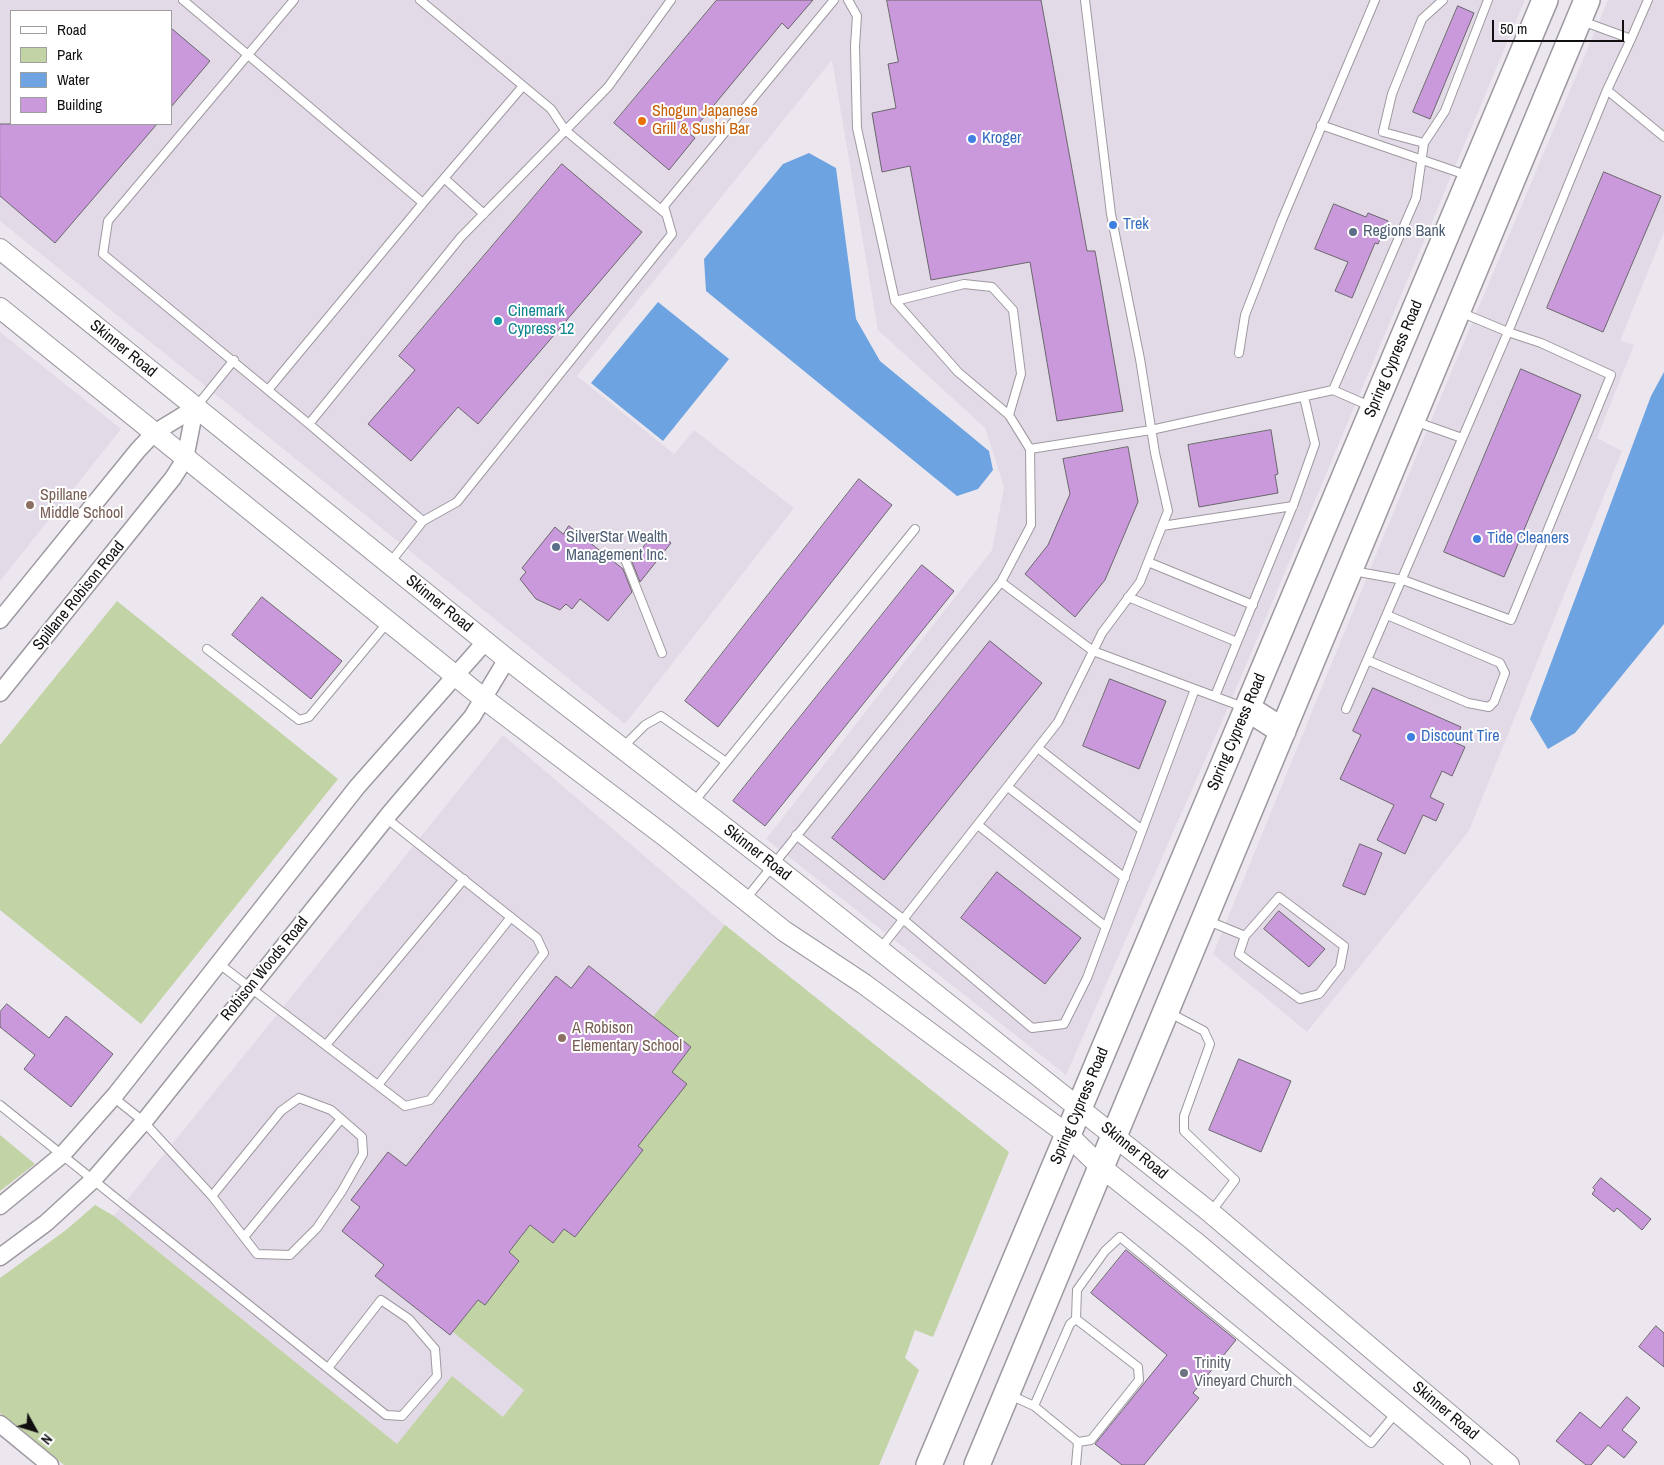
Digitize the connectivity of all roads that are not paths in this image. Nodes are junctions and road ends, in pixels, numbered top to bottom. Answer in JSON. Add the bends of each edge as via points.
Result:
{"nodes":[{"id":1,"x":183,"y":0,"type":"edge"},
{"id":2,"x":294,"y":0,"type":"edge"},
{"id":3,"x":420,"y":0,"type":"edge"},
{"id":4,"x":671,"y":0,"type":"edge"},
{"id":5,"x":834,"y":0,"type":"edge"},
{"id":6,"x":848,"y":0,"type":"edge"},
{"id":7,"x":1085,"y":0,"type":"edge"},
{"id":8,"x":1375,"y":0,"type":"edge"},
{"id":9,"x":1443,"y":0,"type":"edge"},
{"id":10,"x":1488,"y":0,"type":"edge"},
{"id":11,"x":1648,"y":0,"type":"edge"},
{"id":12,"x":1541,"y":4,"type":"edge"},
{"id":13,"x":1583,"y":10,"type":"edge"},
{"id":14,"x":1632,"y":39,"type":"junction"},
{"id":15,"x":247,"y":54,"type":"junction"},
{"id":16,"x":523,"y":86,"type":"junction"},
{"id":17,"x":1607,"y":90,"type":"junction"},
{"id":18,"x":1321,"y":125,"type":"junction"},
{"id":19,"x":565,"y":130,"type":"junction"},
{"id":20,"x":1664,"y":137,"type":"edge"},
{"id":21,"x":1424,"y":143,"type":"junction"},
{"id":22,"x":1423,"y":160,"type":"junction"},
{"id":23,"x":1471,"y":177,"type":"junction"},
{"id":24,"x":445,"y":179,"type":"junction"},
{"id":25,"x":423,"y":203,"type":"junction"},
{"id":26,"x":484,"y":214,"type":"junction"},
{"id":27,"x":666,"y":214,"type":"junction"},
{"id":28,"x":0,"y":249,"type":"edge"},
{"id":29,"x":895,"y":301,"type":"junction"},
{"id":30,"x":0,"y":308,"type":"edge"},
{"id":31,"x":1458,"y":311,"type":"junction"},
{"id":32,"x":1508,"y":332,"type":"junction"},
{"id":33,"x":1239,"y":353,"type":"dead end"},
{"id":34,"x":234,"y":360,"type":"junction"},
{"id":35,"x":268,"y":390,"type":"junction"},
{"id":36,"x":1333,"y":390,"type":"junction"},
{"id":37,"x":1304,"y":397,"type":"junction"},
{"id":38,"x":1374,"y":407,"type":"junction"},
{"id":39,"x":195,"y":408,"type":"junction"},
{"id":40,"x":1009,"y":415,"type":"junction"},
{"id":41,"x":1412,"y":420,"type":"junction"},
{"id":42,"x":309,"y":424,"type":"junction"},
{"id":43,"x":1151,"y":430,"type":"junction"},
{"id":44,"x":154,"y":433,"type":"junction"},
{"id":45,"x":1462,"y":438,"type":"junction"},
{"id":46,"x":1030,"y":449,"type":"junction"},
{"id":47,"x":185,"y":459,"type":"junction"},
{"id":48,"x":1292,"y":506,"type":"junction"},
{"id":49,"x":423,"y":521,"type":"junction"},
{"id":50,"x":1162,"y":526,"type":"junction"},
{"id":51,"x":915,"y":529,"type":"dead end"},
{"id":52,"x":623,"y":554,"type":"dead end"},
{"id":53,"x":1148,"y":562,"type":"junction"},
{"id":54,"x":389,"y":564,"type":"junction"},
{"id":55,"x":1350,"y":570,"type":"junction"},
{"id":56,"x":1403,"y":580,"type":"junction"},
{"id":57,"x":1001,"y":582,"type":"junction"},
{"id":58,"x":1128,"y":597,"type":"junction"},
{"id":59,"x":1253,"y":605,"type":"junction"},
{"id":60,"x":1388,"y":615,"type":"junction"},
{"id":61,"x":0,"y":620,"type":"edge"},
{"id":62,"x":389,"y":620,"type":"junction"},
{"id":63,"x":486,"y":641,"type":"junction"},
{"id":64,"x":1238,"y":642,"type":"junction"},
{"id":65,"x":207,"y":649,"type":"dead end"},
{"id":66,"x":1093,"y":651,"type":"junction"},
{"id":67,"x":662,"y":653,"type":"dead end"},
{"id":68,"x":507,"y":658,"type":"junction"},
{"id":69,"x":1367,"y":660,"type":"junction"},
{"id":70,"x":454,"y":675,"type":"junction"},
{"id":71,"x":2,"y":688,"type":"edge"},
{"id":72,"x":1195,"y":689,"type":"junction"},
{"id":73,"x":1215,"y":696,"type":"junction"},
{"id":74,"x":483,"y":698,"type":"junction"},
{"id":75,"x":1247,"y":708,"type":"junction"},
{"id":76,"x":1346,"y":709,"type":"dead end"},
{"id":77,"x":1283,"y":731,"type":"junction"},
{"id":78,"x":622,"y":748,"type":"junction"},
{"id":79,"x":1038,"y":748,"type":"junction"},
{"id":80,"x":726,"y":762,"type":"junction"},
{"id":81,"x":1008,"y":787,"type":"junction"},
{"id":82,"x":693,"y":803,"type":"junction"},
{"id":83,"x":386,"y":818,"type":"junction"},
{"id":84,"x":978,"y":825,"type":"junction"},
{"id":85,"x":1142,"y":830,"type":"junction"},
{"id":86,"x":796,"y":835,"type":"junction"},
{"id":87,"x":772,"y":865,"type":"junction"},
{"id":88,"x":464,"y":878,"type":"junction"},
{"id":89,"x":1125,"y":878,"type":"junction"},
{"id":90,"x":745,"y":900,"type":"junction"},
{"id":91,"x":512,"y":917,"type":"junction"},
{"id":92,"x":904,"y":920,"type":"junction"},
{"id":93,"x":1204,"y":920,"type":"junction"},
{"id":94,"x":1106,"y":927,"type":"junction"},
{"id":95,"x":1244,"y":936,"type":"junction"},
{"id":96,"x":880,"y":950,"type":"junction"},
{"id":97,"x":218,"y":963,"type":"junction"},
{"id":98,"x":250,"y":988,"type":"junction"},
{"id":99,"x":1166,"y":1011,"type":"junction"},
{"id":100,"x":326,"y":1045,"type":"junction"},
{"id":101,"x":378,"y":1085,"type":"junction"},
{"id":102,"x":113,"y":1097,"type":"junction"},
{"id":103,"x":0,"y":1105,"type":"edge"},
{"id":104,"x":1079,"y":1108,"type":"junction"},
{"id":105,"x":341,"y":1119,"type":"junction"},
{"id":106,"x":143,"y":1122,"type":"junction"},
{"id":107,"x":1068,"y":1135,"type":"junction"},
{"id":108,"x":1114,"y":1135,"type":"junction"},
{"id":109,"x":63,"y":1154,"type":"junction"},
{"id":110,"x":1101,"y":1167,"type":"junction"},
{"id":111,"x":94,"y":1179,"type":"junction"},
{"id":112,"x":212,"y":1196,"type":"junction"},
{"id":113,"x":0,"y":1206,"type":"edge"},
{"id":114,"x":1211,"y":1213,"type":"junction"},
{"id":115,"x":244,"y":1237,"type":"junction"},
{"id":116,"x":0,"y":1256,"type":"edge"},
{"id":117,"x":1076,"y":1319,"type":"junction"},
{"id":118,"x":328,"y":1368,"type":"junction"},
{"id":119,"x":1421,"y":1391,"type":"junction"},
{"id":120,"x":1006,"y":1394,"type":"junction"},
{"id":121,"x":1034,"y":1406,"type":"junction"},
{"id":122,"x":1399,"y":1413,"type":"junction"},
{"id":123,"x":0,"y":1424,"type":"edge"},
{"id":124,"x":1078,"y":1442,"type":"junction"},
{"id":125,"x":50,"y":1465,"type":"edge"},
{"id":126,"x":929,"y":1465,"type":"edge"},
{"id":127,"x":977,"y":1465,"type":"edge"},
{"id":128,"x":1076,"y":1465,"type":"edge"},
{"id":129,"x":1460,"y":1465,"type":"edge"},
{"id":130,"x":1509,"y":1465,"type":"edge"}],
"edges":[{"from":1,"to":15,"type":"lane"},
{"from":2,"to":15,"type":"lane"},
{"from":3,"to":16,"type":"lane"},
{"from":4,"to":19,"type":"lane","via":[[608,86]]},
{"from":5,"to":27,"type":"lane","via":[[664,206]]},
{"from":6,"to":29,"type":"lane","via":[[857,16],[857,128]]},
{"from":7,"to":43,"type":"lane","via":[[1111,214]]},
{"from":8,"to":18,"type":"lane"},
{"from":9,"to":21,"type":"lane","via":[[1422,19],[1392,94],[1383,132]]},
{"from":10,"to":21,"type":"lane","via":[[1445,111]]},
{"from":11,"to":14,"type":"lane"},
{"from":12,"to":13,"type":"main road"},
{"from":12,"to":23,"type":"main road","name":"Spring Cypress Road"},
{"from":13,"to":14,"type":"lane"},
{"from":13,"to":31,"type":"main road"},
{"from":14,"to":17,"type":"lane"},
{"from":15,"to":25,"type":"lane"},
{"from":15,"to":34,"type":"lane","via":[[108,222],[103,254]]},
{"from":16,"to":19,"type":"lane","via":[[551,109]]},
{"from":16,"to":24,"type":"lane"},
{"from":17,"to":20,"type":"lane"},
{"from":17,"to":32,"type":"lane"},
{"from":18,"to":22,"type":"lane"},
{"from":18,"to":33,"type":"lane","via":[[1245,315]]},
{"from":19,"to":26,"type":"lane"},
{"from":19,"to":27,"type":"lane"},
{"from":21,"to":22,"type":"lane"},
{"from":22,"to":23,"type":"lane"},
{"from":22,"to":36,"type":"lane","via":[[1416,198]]},
{"from":23,"to":38,"type":"main road","name":"Spring Cypress Road"},
{"from":24,"to":25,"type":"lane"},
{"from":24,"to":26,"type":"lane"},
{"from":25,"to":35,"type":"lane"},
{"from":26,"to":42,"type":"lane","via":[[461,237]]},
{"from":27,"to":49,"type":"lane","via":[[672,234],[457,502]]},
{"from":28,"to":39,"type":"street","name":"Skinner Road"},
{"from":29,"to":40,"type":"lane","via":[[958,372]]},
{"from":29,"to":40,"type":"lane","via":[[964,284],[992,287],[1013,310],[1021,374]]},
{"from":30,"to":44,"type":"street","name":"Skinner Road"},
{"from":31,"to":32,"type":"lane"},
{"from":31,"to":41,"type":"main road"},
{"from":32,"to":45,"type":"lane"},
{"from":32,"to":56,"type":"lane","via":[[1612,375],[1511,620]]},
{"from":34,"to":35,"type":"lane"},
{"from":34,"to":39,"type":"lane"},
{"from":35,"to":42,"type":"lane"},
{"from":36,"to":37,"type":"lane"},
{"from":36,"to":38,"type":"lane"},
{"from":37,"to":43,"type":"lane"},
{"from":37,"to":48,"type":"lane","via":[[1315,444]]},
{"from":38,"to":41,"type":"main road"},
{"from":38,"to":75,"type":"main road","name":"Spring Cypress Road"},
{"from":39,"to":44,"type":"street"},
{"from":39,"to":47,"type":"street","name":"Spillane Robison Road"},
{"from":39,"to":54,"type":"street","name":"Skinner Road"},
{"from":40,"to":46,"type":"lane"},
{"from":41,"to":45,"type":"lane"},
{"from":41,"to":55,"type":"main road"},
{"from":42,"to":49,"type":"lane"},
{"from":43,"to":46,"type":"lane"},
{"from":43,"to":50,"type":"lane","via":[[1168,512]]},
{"from":44,"to":47,"type":"street","name":"Skinner Road"},
{"from":44,"to":61,"type":"street"},
{"from":45,"to":56,"type":"lane"},
{"from":46,"to":57,"type":"lane","via":[[1031,525]]},
{"from":47,"to":62,"type":"street","name":"Skinner Road"},
{"from":47,"to":71,"type":"street","name":"Spillane Robison Road"},
{"from":48,"to":50,"type":"lane"},
{"from":48,"to":59,"type":"lane"},
{"from":49,"to":54,"type":"lane"},
{"from":50,"to":53,"type":"lane"},
{"from":51,"to":80,"type":"lane"},
{"from":52,"to":67,"type":"lane"},
{"from":53,"to":58,"type":"lane","via":[[1140,582]]},
{"from":53,"to":59,"type":"lane"},
{"from":54,"to":63,"type":"street","name":"Skinner Road"},
{"from":55,"to":56,"type":"lane"},
{"from":55,"to":77,"type":"main road"},
{"from":56,"to":60,"type":"lane"},
{"from":57,"to":66,"type":"lane"},
{"from":57,"to":86,"type":"lane"},
{"from":58,"to":64,"type":"lane"},
{"from":58,"to":66,"type":"lane"},
{"from":59,"to":64,"type":"lane"},
{"from":60,"to":69,"type":"lane"},
{"from":60,"to":69,"type":"lane","via":[[1500,664],[1505,673],[1494,702],[1488,707],[1468,703]]},
{"from":62,"to":65,"type":"lane","via":[[309,717],[299,720]]},
{"from":62,"to":70,"type":"street","name":"Skinner Road"},
{"from":63,"to":68,"type":"street","name":"Skinner Road"},
{"from":63,"to":70,"type":"street"},
{"from":64,"to":73,"type":"lane"},
{"from":66,"to":72,"type":"lane"},
{"from":66,"to":79,"type":"lane","via":[[1058,722]]},
{"from":68,"to":74,"type":"street","name":"Robison Woods Road"},
{"from":68,"to":78,"type":"street","name":"Skinner Road"},
{"from":69,"to":76,"type":"lane"},
{"from":70,"to":74,"type":"street","name":"Skinner Road"},
{"from":70,"to":97,"type":"street","via":[[358,787]]},
{"from":72,"to":73,"type":"lane"},
{"from":72,"to":85,"type":"lane"},
{"from":73,"to":75,"type":"lane"},
{"from":74,"to":83,"type":"street","name":"Robison Woods Road","via":[[472,717]]},
{"from":74,"to":90,"type":"street","name":"Skinner Road"},
{"from":75,"to":77,"type":"main road"},
{"from":75,"to":104,"type":"main road","name":"Spring Cypress Road"},
{"from":77,"to":93,"type":"main road"},
{"from":78,"to":80,"type":"lane","via":[[645,725],[662,716]]},
{"from":78,"to":82,"type":"street","name":"Skinner Road"},
{"from":79,"to":81,"type":"lane"},
{"from":79,"to":85,"type":"lane"},
{"from":80,"to":82,"type":"lane"},
{"from":81,"to":84,"type":"lane"},
{"from":81,"to":89,"type":"lane"},
{"from":82,"to":87,"type":"street","name":"Skinner Road"},
{"from":83,"to":88,"type":"lane"},
{"from":83,"to":98,"type":"street","name":"Robison Woods Road"},
{"from":84,"to":92,"type":"lane"},
{"from":84,"to":94,"type":"lane"},
{"from":85,"to":89,"type":"lane"},
{"from":86,"to":87,"type":"lane"},
{"from":86,"to":92,"type":"lane"},
{"from":87,"to":90,"type":"lane"},
{"from":87,"to":96,"type":"street","name":"Skinner Road"},
{"from":88,"to":91,"type":"lane"},
{"from":88,"to":100,"type":"lane"},
{"from":89,"to":94,"type":"lane"},
{"from":90,"to":107,"type":"street","name":"Skinner Road","via":[[784,931],[945,1042]]},
{"from":91,"to":101,"type":"lane"},
{"from":91,"to":101,"type":"lane","via":[[537,938],[544,953],[430,1100],[405,1106]]},
{"from":92,"to":94,"type":"lane","via":[[1032,1028],[1064,1024],[1087,978]]},
{"from":92,"to":96,"type":"lane"},
{"from":93,"to":95,"type":"lane"},
{"from":93,"to":99,"type":"main road"},
{"from":95,"to":95,"type":"lane","via":[[1279,897],[1344,946],[1340,967],[1319,994],[1300,999],[1239,954]]},
{"from":96,"to":104,"type":"street","name":"Skinner Road"},
{"from":97,"to":98,"type":"lane"},
{"from":97,"to":102,"type":"street"},
{"from":98,"to":100,"type":"lane"},
{"from":98,"to":106,"type":"street","name":"Robison Woods Road"},
{"from":99,"to":108,"type":"main road"},
{"from":99,"to":114,"type":"lane","via":[[1204,1031],[1210,1044],[1184,1116],[1184,1131],[1235,1180]]},
{"from":100,"to":101,"type":"lane"},
{"from":102,"to":106,"type":"lane"},
{"from":102,"to":109,"type":"street"},
{"from":103,"to":109,"type":"lane"},
{"from":104,"to":107,"type":"main road","name":"Spring Cypress Road"},
{"from":104,"to":108,"type":"street","name":"Skinner Road"},
{"from":105,"to":112,"type":"lane","via":[[331,1110],[298,1098],[281,1111]]},
{"from":105,"to":115,"type":"lane"},
{"from":105,"to":115,"type":"lane","via":[[362,1137],[363,1154],[317,1228],[290,1255],[257,1254]]},
{"from":106,"to":111,"type":"street","name":"Robison Woods Road"},
{"from":106,"to":112,"type":"lane"},
{"from":107,"to":110,"type":"street","name":"Skinner Road"},
{"from":107,"to":126,"type":"main road","name":"Spring Cypress Road"},
{"from":108,"to":110,"type":"main road"},
{"from":108,"to":114,"type":"street","name":"Skinner Road"},
{"from":109,"to":111,"type":"lane"},
{"from":109,"to":113,"type":"street"},
{"from":110,"to":120,"type":"main road"},
{"from":110,"to":122,"type":"street","name":"Skinner Road","via":[[1194,1240]]},
{"from":111,"to":116,"type":"street","name":"Robison Woods Road","via":[[46,1223]]},
{"from":111,"to":118,"type":"lane"},
{"from":112,"to":115,"type":"lane"},
{"from":114,"to":119,"type":"street","name":"Skinner Road"},
{"from":117,"to":121,"type":"lane","via":[[1070,1324]]},
{"from":117,"to":122,"type":"lane","via":[[1077,1290],[1105,1251],[1120,1237],[1371,1443]]},
{"from":117,"to":124,"type":"lane","via":[[1138,1367],[1139,1380],[1091,1440]]},
{"from":118,"to":118,"type":"lane","via":[[386,1414],[402,1416],[437,1376],[435,1349],[409,1319],[381,1300]]},
{"from":119,"to":122,"type":"street"},
{"from":119,"to":130,"type":"street","name":"Skinner Road"},
{"from":120,"to":121,"type":"lane"},
{"from":120,"to":127,"type":"main road"},
{"from":121,"to":124,"type":"lane"},
{"from":122,"to":129,"type":"street","name":"Skinner Road"},
{"from":123,"to":125,"type":"street"},
{"from":124,"to":128,"type":"lane"}]}
